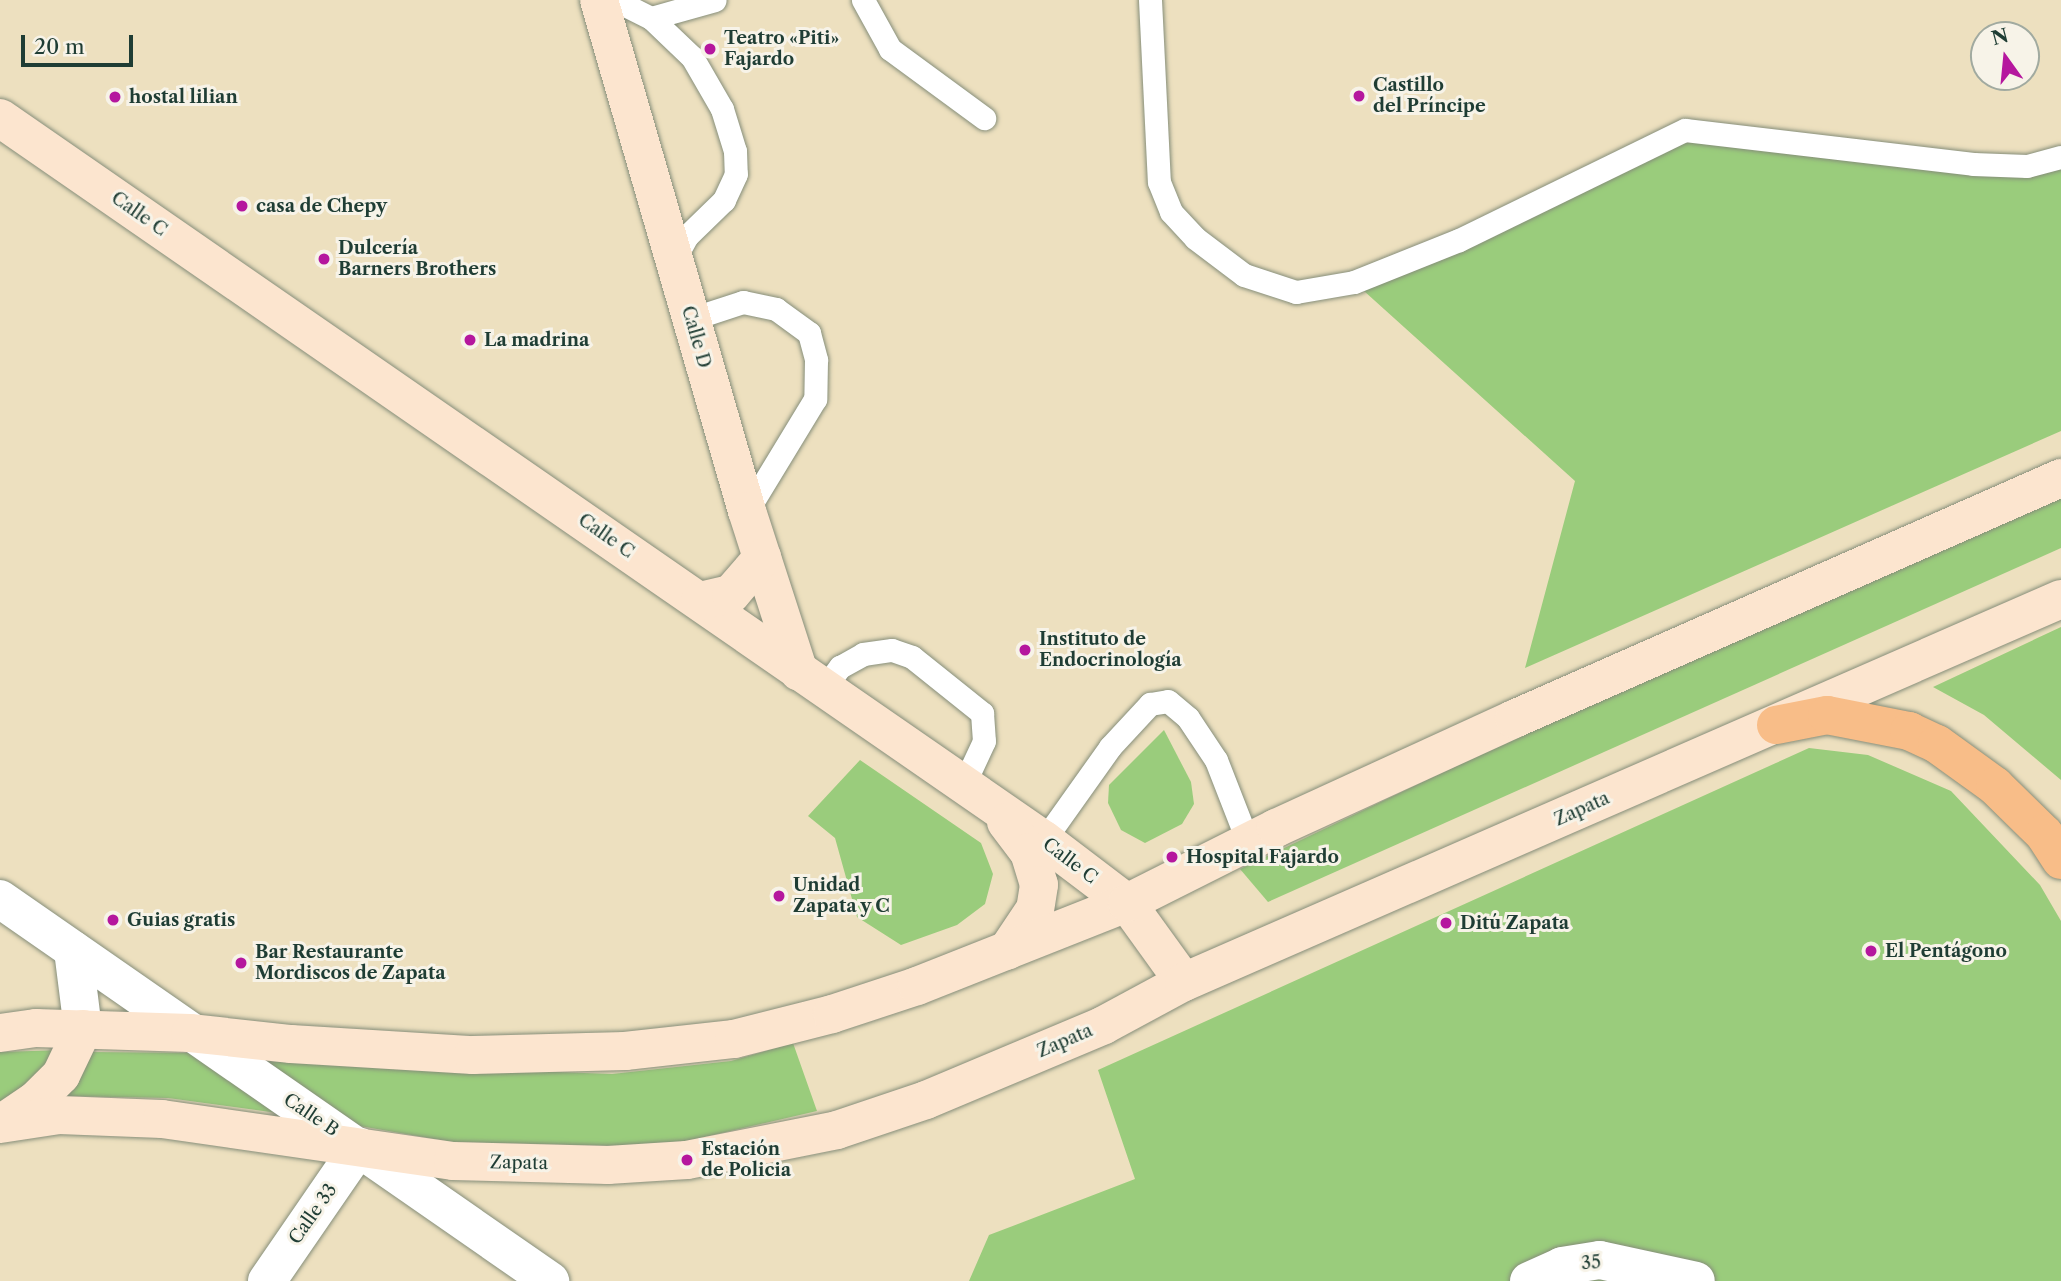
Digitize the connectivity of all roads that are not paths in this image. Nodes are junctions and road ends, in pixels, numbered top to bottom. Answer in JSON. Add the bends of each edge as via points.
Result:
{"nodes":[{"id":1,"x":600,"y":0,"type":"edge"},
{"id":2,"x":615,"y":0,"type":"edge"},
{"id":3,"x":715,"y":0,"type":"edge"},
{"id":4,"x":863,"y":0,"type":"edge"},
{"id":5,"x":1150,"y":0,"type":"edge"},
{"id":6,"x":651,"y":18,"type":"junction"},
{"id":7,"x":0,"y":118,"type":"edge"},
{"id":8,"x":984,"y":118,"type":"dead end"},
{"id":9,"x":2061,"y":157,"type":"edge"},
{"id":10,"x":674,"y":259,"type":"junction"},
{"id":11,"x":691,"y":318,"type":"junction"},
{"id":12,"x":2061,"y":478,"type":"edge"},
{"id":13,"x":747,"y":511,"type":"junction"},
{"id":14,"x":762,"y":558,"type":"junction"},
{"id":15,"x":2061,"y":599,"type":"edge"},
{"id":16,"x":700,"y":601,"type":"junction"},
{"id":17,"x":811,"y":681,"type":"junction"},
{"id":18,"x":1776,"y":724,"type":"junction"},
{"id":19,"x":963,"y":786,"type":"junction"},
{"id":20,"x":998,"y":812,"type":"junction"},
{"id":21,"x":1044,"y":840,"type":"junction"},
{"id":22,"x":1248,"y":842,"type":"junction"},
{"id":23,"x":2061,"y":860,"type":"edge"},
{"id":24,"x":0,"y":899,"type":"edge"},
{"id":25,"x":1127,"y":903,"type":"junction"},
{"id":26,"x":73,"y":950,"type":"junction"},
{"id":27,"x":1007,"y":951,"type":"junction"},
{"id":28,"x":1184,"y":982,"type":"junction"},
{"id":29,"x":83,"y":1030,"type":"junction"},
{"id":30,"x":0,"y":1033,"type":"edge"},
{"id":31,"x":190,"y":1033,"type":"junction"},
{"id":32,"x":0,"y":1124,"type":"edge"},
{"id":33,"x":359,"y":1147,"type":"junction"},
{"id":34,"x":267,"y":1281,"type":"edge"},
{"id":35,"x":550,"y":1281,"type":"edge"},
{"id":36,"x":1529,"y":1281,"type":"edge"},
{"id":37,"x":1696,"y":1281,"type":"edge"}],
"edges":[{"from":1,"to":10,"type":"main road","name":"Calle D"},
{"from":2,"to":6,"type":"lane"},
{"from":3,"to":6,"type":"lane"},
{"from":4,"to":8,"type":"lane","via":[[890,49]]},
{"from":5,"to":9,"type":"lane","via":[[1159,182],[1171,212],[1195,238],[1244,275],[1296,292],[1354,282],[1460,240],[1685,130],[1973,164],[2027,166]]},
{"from":6,"to":10,"type":"lane","via":[[692,57],[722,109],[735,151],[736,174],[724,200],[687,236]]},
{"from":7,"to":16,"type":"main road","name":"Calle C"},
{"from":10,"to":11,"type":"main road","name":"Calle D"},
{"from":11,"to":13,"type":"main road","name":"Calle D"},
{"from":11,"to":13,"type":"lane","via":[[743,302],[776,309],[809,332],[816,360],[815,399]]},
{"from":12,"to":22,"type":"main road"},
{"from":13,"to":14,"type":"main road","name":"Calle D"},
{"from":14,"to":16,"type":"main road","via":[[730,594]]},
{"from":14,"to":17,"type":"main road","name":"Calle D"},
{"from":15,"to":18,"type":"main road","name":"Zapata"},
{"from":16,"to":17,"type":"main road","name":"Calle C"},
{"from":17,"to":19,"type":"main road","name":"Calle C"},
{"from":17,"to":19,"type":"lane","via":[[863,654],[892,650],[912,657],[982,713],[984,741]]},
{"from":18,"to":23,"type":"main road","via":[[1827,715],[1909,731],[1937,744],[1995,786],[2044,834]]},
{"from":18,"to":28,"type":"main road","name":"Zapata"},
{"from":19,"to":20,"type":"main road","name":"Calle C"},
{"from":20,"to":21,"type":"main road","name":"Calle C"},
{"from":20,"to":27,"type":"main road","via":[[1029,852],[1039,885],[1035,909]]},
{"from":21,"to":22,"type":"lane","via":[[1111,747],[1150,704],[1168,701],[1188,718],[1216,760]]},
{"from":21,"to":25,"type":"main road","name":"Calle C"},
{"from":22,"to":25,"type":"main road"},
{"from":24,"to":26,"type":"street","name":"Calle B"},
{"from":25,"to":27,"type":"main road"},
{"from":25,"to":28,"type":"main road","name":"Calle C"},
{"from":26,"to":29,"type":"street"},
{"from":26,"to":31,"type":"street","name":"Calle B"},
{"from":27,"to":31,"type":"main road","via":[[832,1014],[734,1039],[625,1051],[473,1055]]},
{"from":28,"to":33,"type":"main road","name":"Zapata","via":[[1104,1025],[926,1100],[837,1130],[759,1148],[687,1160],[608,1165],[453,1161]]},
{"from":29,"to":30,"type":"main road"},
{"from":29,"to":31,"type":"main road"},
{"from":29,"to":32,"type":"main road","via":[[61,1075],[35,1101]]},
{"from":31,"to":33,"type":"street","name":"Calle B"},
{"from":32,"to":33,"type":"main road","name":"Zapata","via":[[59,1115],[162,1119]]},
{"from":33,"to":34,"type":"street","name":"Calle 33"},
{"from":33,"to":35,"type":"street","name":"Calle B"},
{"from":36,"to":37,"type":"street","name":"35","via":[[1562,1266],[1600,1260]]}]}
